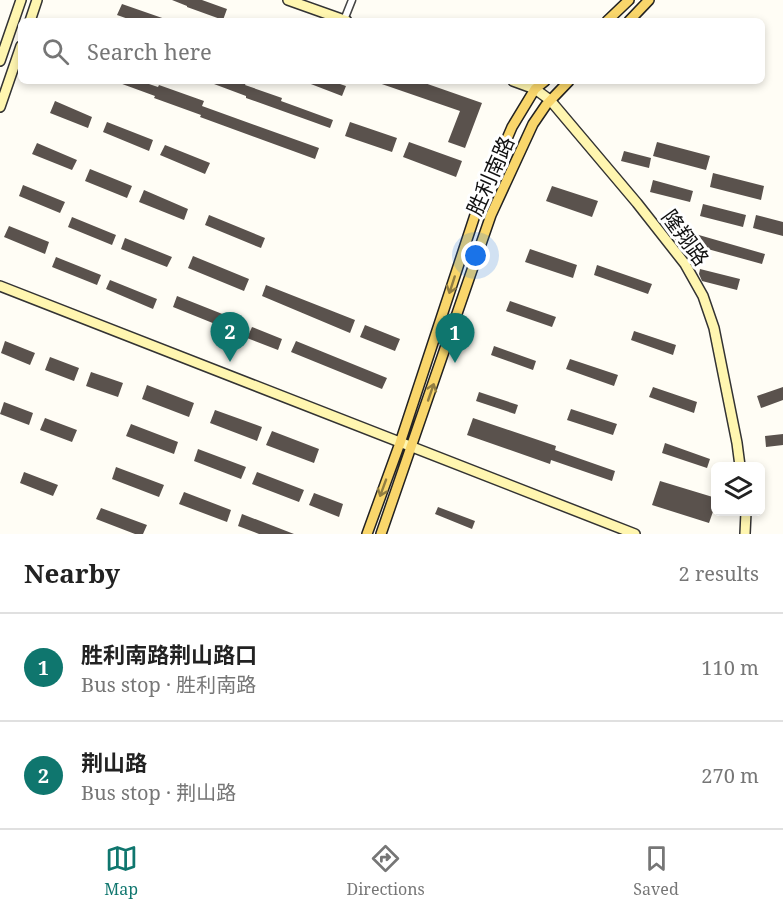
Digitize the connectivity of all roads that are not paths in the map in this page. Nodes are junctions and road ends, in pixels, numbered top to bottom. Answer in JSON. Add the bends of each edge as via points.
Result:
{"nodes":[{"id":1,"x":21,"y":0,"type":"edge"},
{"id":2,"x":37,"y":0,"type":"edge"},
{"id":3,"x":288,"y":0,"type":"edge"},
{"id":4,"x":352,"y":0,"type":"edge"},
{"id":5,"x":629,"y":0,"type":"edge"},
{"id":6,"x":649,"y":0,"type":"edge"},
{"id":7,"x":31,"y":18,"type":"edge"},
{"id":8,"x":338,"y":18,"type":"edge"},
{"id":9,"x":347,"y":18,"type":"edge"},
{"id":10,"x":611,"y":18,"type":"edge"},
{"id":11,"x":632,"y":18,"type":"edge"},
{"id":12,"x":18,"y":55,"type":"edge"},
{"id":13,"x":0,"y":61,"type":"edge"},
{"id":14,"x":521,"y":84,"type":"edge"},
{"id":15,"x":541,"y":84,"type":"edge"},
{"id":16,"x":566,"y":84,"type":"edge"},
{"id":17,"x":535,"y":89,"type":"junction"},
{"id":18,"x":550,"y":100,"type":"junction"},
{"id":19,"x":0,"y":107,"type":"edge"},
{"id":20,"x":0,"y":286,"type":"edge"},
{"id":21,"x":400,"y":443,"type":"junction"},
{"id":22,"x":412,"y":447,"type":"junction"},
{"id":23,"x":739,"y":462,"type":"edge"},
{"id":24,"x":746,"y":516,"type":"edge"},
{"id":25,"x":367,"y":534,"type":"edge"},
{"id":26,"x":381,"y":534,"type":"edge"},
{"id":27,"x":635,"y":534,"type":"edge"},
{"id":28,"x":745,"y":534,"type":"edge"}],
"edges":[{"from":1,"to":13,"type":"street"},
{"from":2,"to":7,"type":"street"},
{"from":3,"to":8,"type":"street"},
{"from":4,"to":9,"type":"street"},
{"from":5,"to":10,"type":"main road"},
{"from":6,"to":11,"type":"main road"},
{"from":12,"to":19,"type":"street"},
{"from":14,"to":17,"type":"street","name":"隆翔路"},
{"from":15,"to":17,"type":"main road","name":"胜利南路"},
{"from":16,"to":18,"type":"main road","name":"胜利南路"},
{"from":17,"to":18,"type":"street","name":"隆翔路"},
{"from":17,"to":21,"type":"main road","name":"胜利南路","one_way":true,"via":[[512,127],[478,206]]},
{"from":22,"to":18,"type":"main road","name":"胜利南路","one_way":true,"via":[[491,215],[533,124]]},
{"from":18,"to":23,"type":"street","name":"隆翔路","via":[[685,264],[704,296],[714,328]]},
{"from":20,"to":21,"type":"street"},
{"from":21,"to":22,"type":"street"},
{"from":21,"to":25,"type":"main road","name":"胜利南路","one_way":true},
{"from":22,"to":26,"type":"main road","name":"胜利南路"},
{"from":22,"to":27,"type":"street"},
{"from":24,"to":28,"type":"street"}]}
